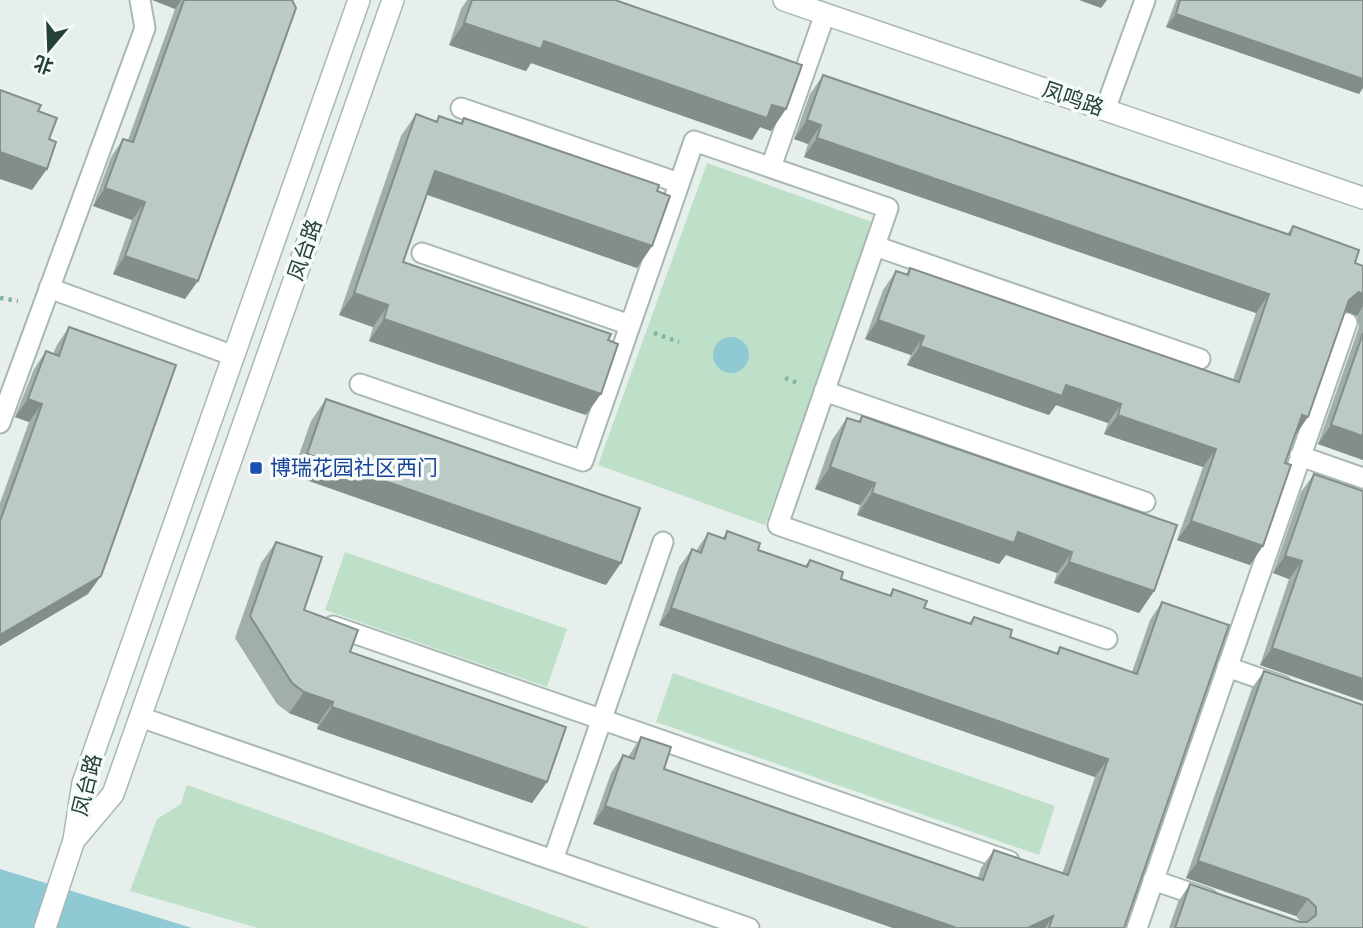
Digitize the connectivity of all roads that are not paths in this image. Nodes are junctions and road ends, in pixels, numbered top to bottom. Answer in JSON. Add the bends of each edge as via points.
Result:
{"nodes":[{"id":1,"x":140,"y":0,"type":"edge"},
{"id":2,"x":359,"y":0,"type":"edge"},
{"id":3,"x":393,"y":0,"type":"edge"},
{"id":4,"x":783,"y":0,"type":"edge"},
{"id":5,"x":1145,"y":0,"type":"edge"},
{"id":6,"x":825,"y":14,"type":"junction"},
{"id":7,"x":461,"y":108,"type":"dead end"},
{"id":8,"x":1105,"y":110,"type":"junction"},
{"id":9,"x":771,"y":167,"type":"junction"},
{"id":10,"x":679,"y":183,"type":"junction"},
{"id":11,"x":1363,"y":198,"type":"edge"},
{"id":12,"x":875,"y":246,"type":"junction"},
{"id":13,"x":422,"y":253,"type":"edge"},
{"id":14,"x":50,"y":288,"type":"junction"},
{"id":15,"x":1347,"y":323,"type":"edge"},
{"id":16,"x":630,"y":325,"type":"junction"},
{"id":17,"x":234,"y":356,"type":"junction"},
{"id":18,"x":1200,"y":359,"type":"dead end"},
{"id":19,"x":360,"y":384,"type":"dead end"},
{"id":20,"x":824,"y":391,"type":"junction"},
{"id":21,"x":0,"y":423,"type":"edge"},
{"id":22,"x":1300,"y":456,"type":"junction"},
{"id":23,"x":1363,"y":478,"type":"edge"},
{"id":24,"x":1145,"y":502,"type":"dead end"},
{"id":25,"x":663,"y":542,"type":"dead end"},
{"id":26,"x":318,"y":621,"type":"edge"},
{"id":27,"x":1107,"y":639,"type":"dead end"},
{"id":28,"x":1227,"y":667,"type":"junction"},
{"id":29,"x":1301,"y":692,"type":"edge"},
{"id":30,"x":140,"y":717,"type":"junction"},
{"id":31,"x":601,"y":719,"type":"junction"},
{"id":32,"x":74,"y":840,"type":"junction"},
{"id":33,"x":553,"y":860,"type":"junction"},
{"id":34,"x":1009,"y":860,"type":"edge"},
{"id":35,"x":1153,"y":880,"type":"junction"},
{"id":36,"x":1229,"y":906,"type":"edge"},
{"id":37,"x":45,"y":928,"type":"edge"},
{"id":38,"x":749,"y":928,"type":"edge"},
{"id":39,"x":1137,"y":928,"type":"edge"}],
"edges":[{"from":1,"to":14,"type":"lane","via":[[145,28]]},
{"from":2,"to":17,"type":"street","name":"凤台路"},
{"from":3,"to":30,"type":"street","name":"凤台路"},
{"from":4,"to":6,"type":"street","name":"凤鸣路"},
{"from":5,"to":8,"type":"lane"},
{"from":6,"to":8,"type":"street","name":"凤鸣路"},
{"from":6,"to":9,"type":"lane"},
{"from":7,"to":10,"type":"lane"},
{"from":8,"to":11,"type":"street","name":"凤鸣路"},
{"from":9,"to":10,"type":"lane","via":[[694,141]]},
{"from":9,"to":12,"type":"lane","via":[[888,208]]},
{"from":10,"to":16,"type":"lane"},
{"from":12,"to":18,"type":"lane"},
{"from":12,"to":20,"type":"lane"},
{"from":13,"to":16,"type":"lane"},
{"from":14,"to":17,"type":"lane"},
{"from":14,"to":21,"type":"lane"},
{"from":15,"to":22,"type":"lane"},
{"from":16,"to":19,"type":"lane","via":[[583,461]]},
{"from":17,"to":32,"type":"street","name":"凤台路","via":[[83,783]]},
{"from":20,"to":24,"type":"lane"},
{"from":20,"to":27,"type":"lane","via":[[778,525]]},
{"from":22,"to":23,"type":"lane"},
{"from":22,"to":28,"type":"lane"},
{"from":25,"to":31,"type":"lane"},
{"from":26,"to":31,"type":"lane"},
{"from":28,"to":29,"type":"lane"},
{"from":28,"to":35,"type":"lane"},
{"from":30,"to":32,"type":"street","name":"凤台路","via":[[113,794]]},
{"from":30,"to":33,"type":"lane"},
{"from":31,"to":33,"type":"lane"},
{"from":31,"to":34,"type":"lane"},
{"from":32,"to":37,"type":"street"},
{"from":33,"to":38,"type":"lane"},
{"from":35,"to":36,"type":"lane"},
{"from":35,"to":39,"type":"lane"}]}
